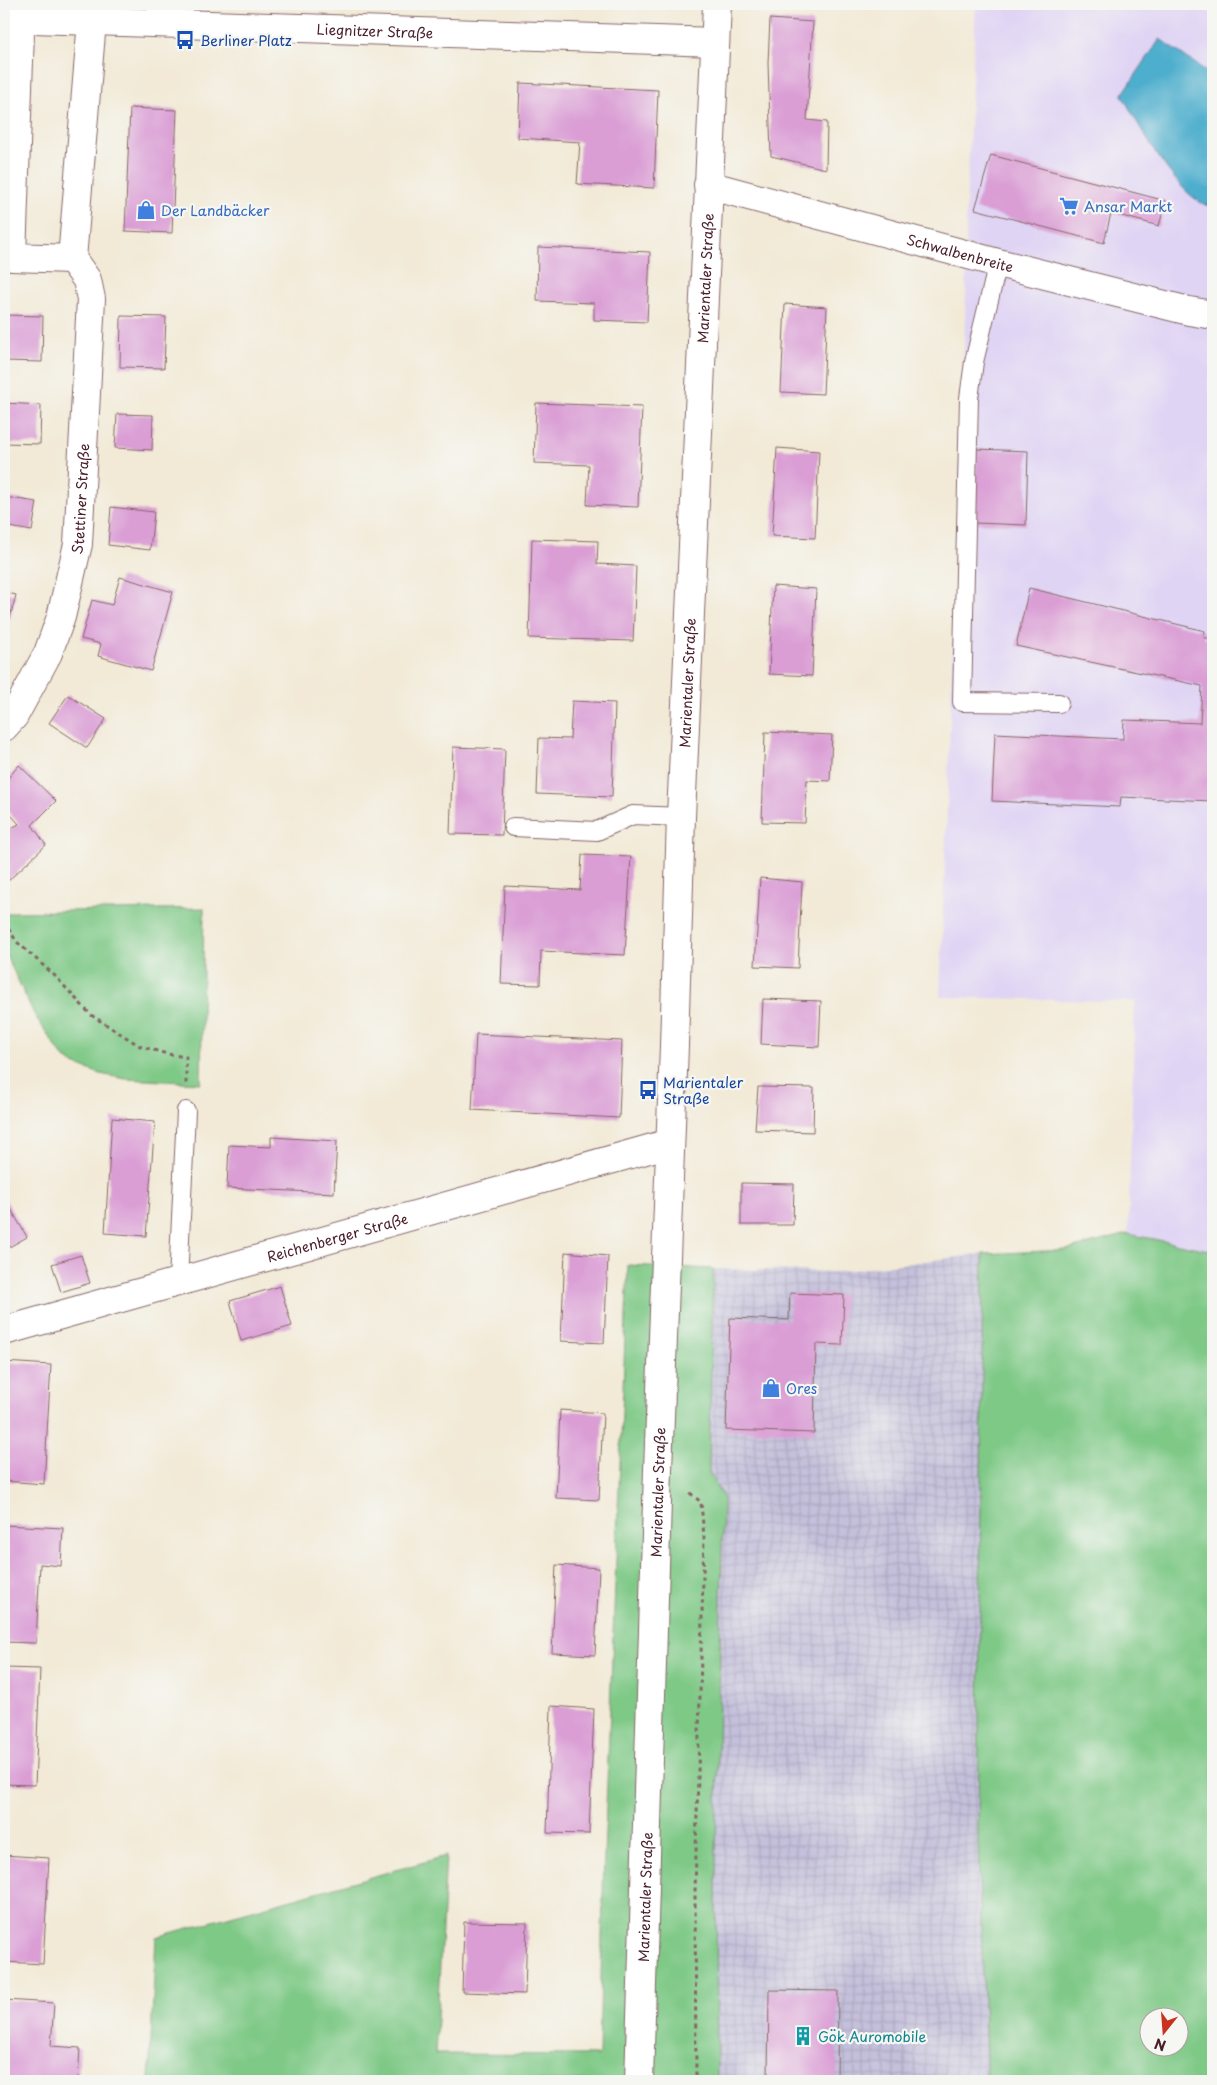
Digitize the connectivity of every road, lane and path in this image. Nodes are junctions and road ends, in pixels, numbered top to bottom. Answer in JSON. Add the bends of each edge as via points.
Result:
{"nodes":[{"id":1,"x":717,"y":4,"type":"edge"},
{"id":2,"x":15,"y":14,"type":"edge"},
{"id":3,"x":92,"y":21,"type":"junction"},
{"id":4,"x":715,"y":42,"type":"junction"},
{"id":5,"x":708,"y":185,"type":"junction"},
{"id":6,"x":72,"y":259,"type":"junction"},
{"id":7,"x":998,"y":263,"type":"junction"},
{"id":8,"x":1213,"y":315,"type":"edge"},
{"id":9,"x":1058,"y":703,"type":"dead end"},
{"id":10,"x":4,"y":727,"type":"edge"},
{"id":11,"x":681,"y":817,"type":"junction"},
{"id":12,"x":513,"y":827,"type":"dead end"},
{"id":13,"x":4,"y":922,"type":"edge"},
{"id":14,"x":186,"y":1112,"type":"joint"},
{"id":15,"x":670,"y":1143,"type":"junction"},
{"id":16,"x":178,"y":1282,"type":"junction"},
{"id":17,"x":4,"y":1331,"type":"edge"},
{"id":18,"x":658,"y":1470,"type":"junction"},
{"id":19,"x":639,"y":2081,"type":"edge"},
{"id":20,"x":696,"y":2081,"type":"edge"}],
"edges":[{"from":1,"to":4,"type":"street","name":"Marientaler Straße"},
{"from":2,"to":3,"type":"street","name":"Liegnitzer Straße"},
{"from":2,"to":6,"type":"street","via":[[12,257]]},
{"from":3,"to":4,"type":"street","name":"Liegnitzer Straße"},
{"from":3,"to":6,"type":"street"},
{"from":4,"to":5,"type":"street","name":"Marientaler Straße"},
{"from":5,"to":7,"type":"street","name":"Schwalbenbreite"},
{"from":5,"to":11,"type":"street","name":"Marientaler Straße"},
{"from":6,"to":10,"type":"street","name":"Stettiner Straße","via":[[87,280],[91,299],[78,544],[61,617],[48,653],[14,716]]},
{"from":7,"to":8,"type":"street","name":"Schwalbenbreite","via":[[1189,312]]},
{"from":7,"to":9,"type":"lane","via":[[974,362],[969,398],[962,702]]},
{"from":11,"to":12,"type":"lane","via":[[633,815],[597,831]]},
{"from":11,"to":15,"type":"street","name":"Marientaler Straße"},
{"from":13,"to":14,"type":"path","via":[[17,942],[91,1015],[140,1046],[186,1057]]},
{"from":14,"to":16,"type":"lane"},
{"from":15,"to":16,"type":"street","name":"Reichenberger Straße"},
{"from":15,"to":18,"type":"street","name":"Marientaler Straße"},
{"from":16,"to":17,"type":"street","name":"Reichenberger Straße"},
{"from":18,"to":19,"type":"street","name":"Marientaler Straße"},
{"from":18,"to":20,"type":"path","via":[[701,1502],[703,1517],[695,1892]]}]}
